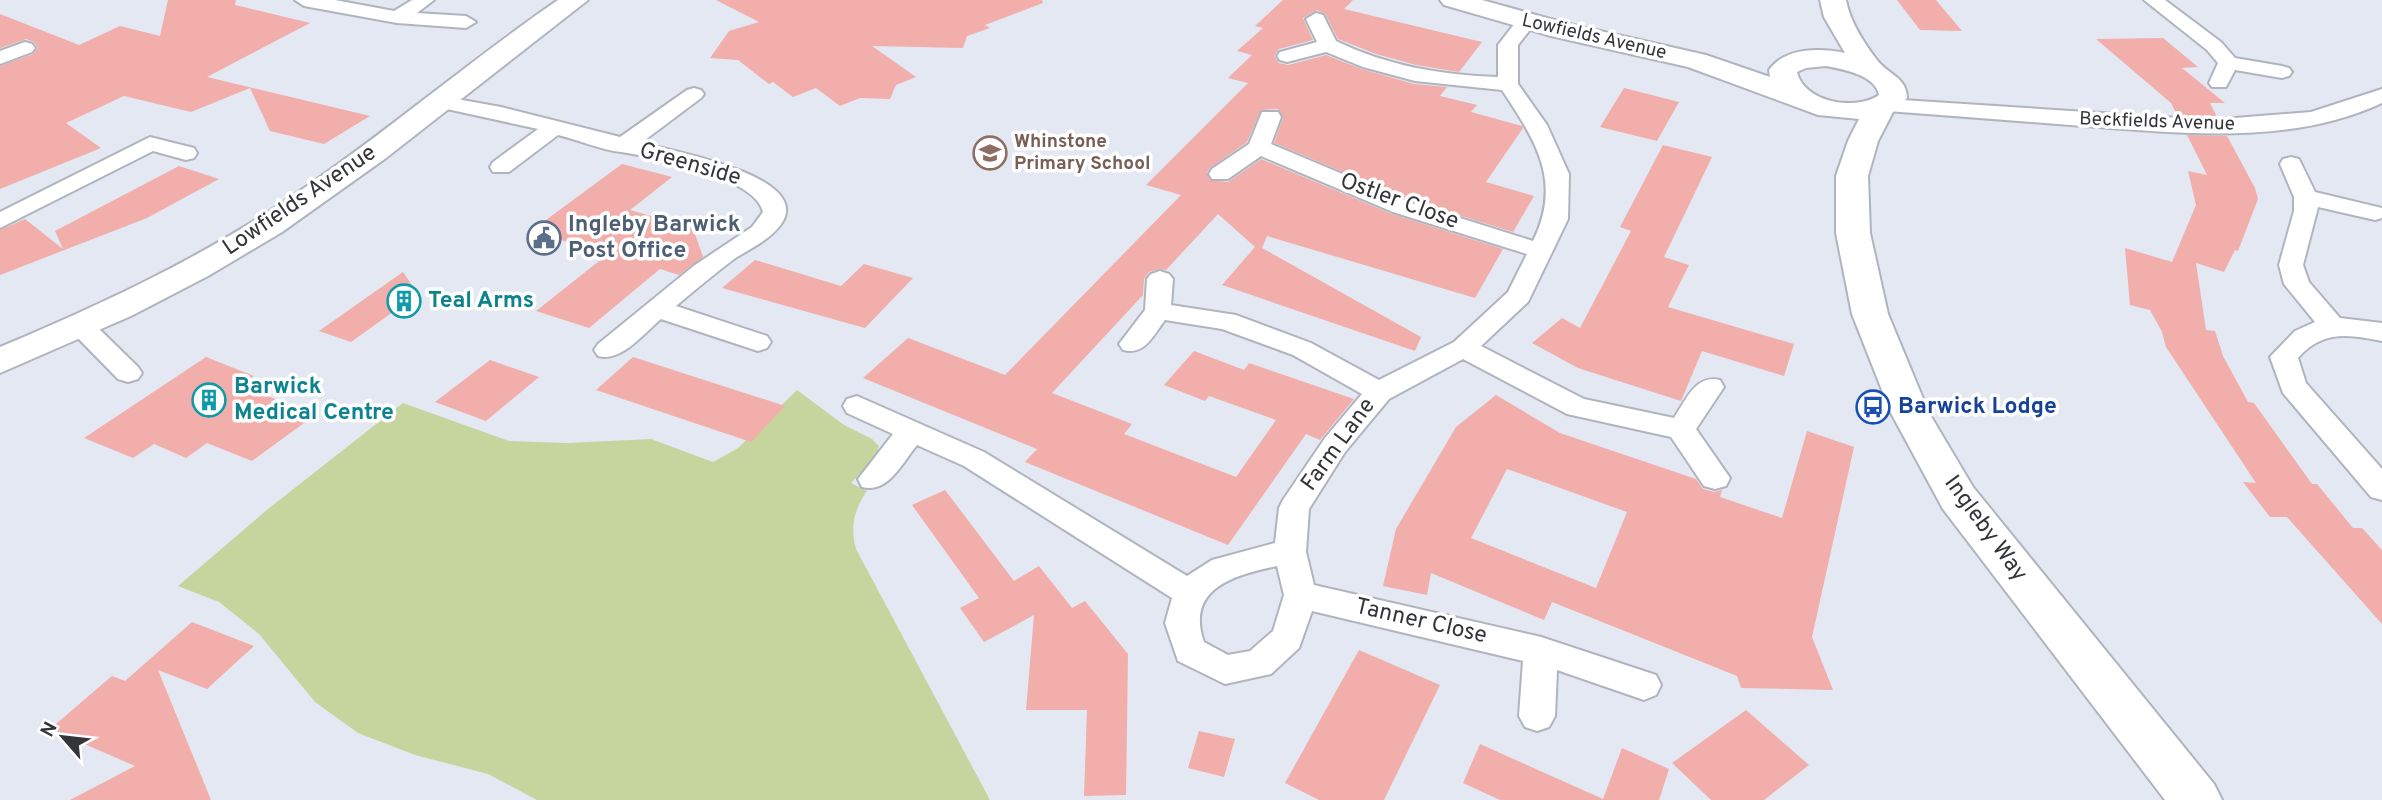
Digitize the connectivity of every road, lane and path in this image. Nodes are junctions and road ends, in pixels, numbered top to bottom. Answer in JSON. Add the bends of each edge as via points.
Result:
{"nodes":[{"id":1,"x":304,"y":0,"type":"edge"},
{"id":2,"x":425,"y":0,"type":"edge"},
{"id":3,"x":575,"y":0,"type":"edge"},
{"id":4,"x":1453,"y":0,"type":"edge"},
{"id":5,"x":2153,"y":0,"type":"edge"},
{"id":6,"x":1833,"y":7,"type":"edge"},
{"id":7,"x":397,"y":17,"type":"junction"},
{"id":8,"x":1316,"y":19,"type":"dead end"},
{"id":9,"x":466,"y":22,"type":"dead end"},
{"id":10,"x":1525,"y":22,"type":"junction"},
{"id":11,"x":1328,"y":45,"type":"junction"},
{"id":12,"x":25,"y":48,"type":"dead end"},
{"id":13,"x":1287,"y":56,"type":"dead end"},
{"id":14,"x":0,"y":58,"type":"edge"},
{"id":15,"x":1696,"y":61,"type":"junction"},
{"id":16,"x":1798,"y":61,"type":"junction"},
{"id":17,"x":2228,"y":63,"type":"junction"},
{"id":18,"x":2283,"y":72,"type":"dead end"},
{"id":19,"x":2219,"y":83,"type":"dead end"},
{"id":20,"x":1508,"y":84,"type":"junction"},
{"id":21,"x":1880,"y":90,"type":"junction"},
{"id":22,"x":694,"y":94,"type":"dead end"},
{"id":23,"x":2382,"y":95,"type":"edge"},
{"id":24,"x":1809,"y":101,"type":"junction"},
{"id":25,"x":440,"y":102,"type":"junction"},
{"id":26,"x":1270,"y":117,"type":"dead end"},
{"id":27,"x":131,"y":128,"type":"dead end"},
{"id":28,"x":553,"y":128,"type":"junction"},
{"id":29,"x":150,"y":144,"type":"junction"},
{"id":30,"x":622,"y":146,"type":"junction"},
{"id":31,"x":1259,"y":147,"type":"junction"},
{"id":32,"x":186,"y":153,"type":"dead end"},
{"id":33,"x":2291,"y":164,"type":"dead end"},
{"id":34,"x":501,"y":167,"type":"dead end"},
{"id":35,"x":1220,"y":174,"type":"dead end"},
{"id":36,"x":1852,"y":176,"type":"junction"},
{"id":37,"x":2306,"y":197,"type":"junction"},
{"id":38,"x":2375,"y":213,"type":"dead end"},
{"id":39,"x":0,"y":221,"type":"edge"},
{"id":40,"x":1541,"y":250,"type":"junction"},
{"id":41,"x":1160,"y":279,"type":"dead end"},
{"id":42,"x":657,"y":309,"type":"junction"},
{"id":43,"x":1158,"y":311,"type":"junction"},
{"id":44,"x":82,"y":327,"type":"junction"},
{"id":45,"x":2333,"y":327,"type":"junction"},
{"id":46,"x":2382,"y":332,"type":"edge"},
{"id":47,"x":758,"y":342,"type":"dead end"},
{"id":48,"x":1132,"y":344,"type":"dead end"},
{"id":49,"x":1463,"y":348,"type":"junction"},
{"id":50,"x":607,"y":350,"type":"dead end"},
{"id":51,"x":0,"y":361,"type":"edge"},
{"id":52,"x":128,"y":373,"type":"dead end"},
{"id":53,"x":1710,"y":387,"type":"dead end"},
{"id":54,"x":1378,"y":392,"type":"junction"},
{"id":55,"x":857,"y":406,"type":"dead end"},
{"id":56,"x":1681,"y":429,"type":"junction"},
{"id":57,"x":912,"y":431,"type":"junction"},
{"id":58,"x":1715,"y":478,"type":"dead end"},
{"id":59,"x":873,"y":479,"type":"dead end"},
{"id":60,"x":2382,"y":489,"type":"edge"},
{"id":61,"x":1290,"y":552,"type":"junction"},
{"id":62,"x":1191,"y":594,"type":"junction"},
{"id":63,"x":1300,"y":595,"type":"junction"},
{"id":64,"x":1541,"y":651,"type":"junction"},
{"id":65,"x":1644,"y":685,"type":"dead end"},
{"id":66,"x":1538,"y":716,"type":"dead end"},
{"id":67,"x":2196,"y":800,"type":"edge"}],
"edges":[{"from":1,"to":7,"type":"street"},
{"from":2,"to":7,"type":"street"},
{"from":3,"to":25,"type":"street","name":"Lowfields Avenue"},
{"from":4,"to":10,"type":"street","name":"Lowfields Avenue"},
{"from":5,"to":17,"type":"street","via":[[2214,46]]},
{"from":6,"to":16,"type":"street","via":[[1816,48]]},
{"from":6,"to":21,"type":"street"},
{"from":7,"to":9,"type":"street"},
{"from":8,"to":11,"type":"street"},
{"from":10,"to":15,"type":"street","name":"Lowfields Avenue"},
{"from":10,"to":20,"type":"street","via":[[1508,45]]},
{"from":11,"to":13,"type":"street"},
{"from":11,"to":20,"type":"street","via":[[1348,55],[1438,79]]},
{"from":12,"to":14,"type":"street"},
{"from":15,"to":16,"type":"street","name":"Lowfields Avenue"},
{"from":15,"to":24,"type":"street","name":"Lowfields Avenue"},
{"from":16,"to":21,"type":"street","name":"Lowfields Avenue","via":[[1836,60]]},
{"from":16,"to":24,"type":"street","name":"Ingleby Way","via":[[1783,70],[1782,79],[1787,88]]},
{"from":17,"to":18,"type":"street"},
{"from":17,"to":19,"type":"street"},
{"from":20,"to":40,"type":"street","name":"Farm Lane","via":[[1536,125],[1558,174],[1556,219]]},
{"from":21,"to":23,"type":"street","name":"Beckfields Avenue","via":[[2012,113],[2173,126],[2235,126],[2328,115]]},
{"from":21,"to":24,"type":"street","name":"Lowfields Avenue","via":[[1842,111]]},
{"from":21,"to":36,"type":"street","name":"Ingleby Way"},
{"from":22,"to":30,"type":"street"},
{"from":24,"to":36,"type":"street","name":"Ingleby Way"},
{"from":25,"to":28,"type":"street","name":"Greenside"},
{"from":25,"to":44,"type":"street","name":"Lowfields Avenue","via":[[307,201],[239,245]]},
{"from":26,"to":31,"type":"street"},
{"from":27,"to":29,"type":"street"},
{"from":28,"to":30,"type":"street","name":"Greenside"},
{"from":28,"to":34,"type":"street"},
{"from":29,"to":32,"type":"street"},
{"from":29,"to":39,"type":"street"},
{"from":30,"to":42,"type":"street","name":"Greenside","via":[[747,179],[771,197],[774,211],[762,231],[718,259]]},
{"from":31,"to":35,"type":"street"},
{"from":31,"to":40,"type":"street","name":"Ostler Close","via":[[1401,207]]},
{"from":33,"to":37,"type":"street"},
{"from":36,"to":67,"type":"street","name":"Ingleby Way","via":[[1853,233],[1870,314],[1910,413],[1958,498]]},
{"from":37,"to":38,"type":"street"},
{"from":37,"to":45,"type":"street","via":[[2303,228],[2291,265],[2297,284]]},
{"from":40,"to":49,"type":"street","name":"Farm Lane","via":[[1519,296]]},
{"from":41,"to":43,"type":"street"},
{"from":42,"to":47,"type":"street"},
{"from":42,"to":50,"type":"street","name":"Greenside"},
{"from":43,"to":48,"type":"street"},
{"from":43,"to":54,"type":"street","via":[[1227,321],[1302,349]]},
{"from":44,"to":51,"type":"street","name":"Lowfields Avenue"},
{"from":44,"to":52,"type":"street"},
{"from":45,"to":46,"type":"street"},
{"from":45,"to":60,"type":"street","via":[[2312,330],[2284,357],[2293,386]]},
{"from":49,"to":54,"type":"street","name":"Farm Lane"},
{"from":49,"to":56,"type":"street","via":[[1577,407]]},
{"from":53,"to":56,"type":"street"},
{"from":54,"to":61,"type":"street","name":"Farm Lane","via":[[1335,445],[1294,508]]},
{"from":55,"to":57,"type":"street"},
{"from":56,"to":58,"type":"street"},
{"from":57,"to":59,"type":"street"},
{"from":57,"to":62,"type":"street","via":[[974,459]]},
{"from":61,"to":62,"type":"street","via":[[1245,561],[1205,578]]},
{"from":61,"to":63,"type":"street","name":"Farm Lane"},
{"from":62,"to":63,"type":"street","name":"Farm Lane","via":[[1182,620],[1190,651],[1225,670],[1259,664],[1287,638]]},
{"from":63,"to":64,"type":"street","name":"Tanner Close"},
{"from":64,"to":65,"type":"street","name":"Tanner Close"},
{"from":64,"to":66,"type":"street"}]}
